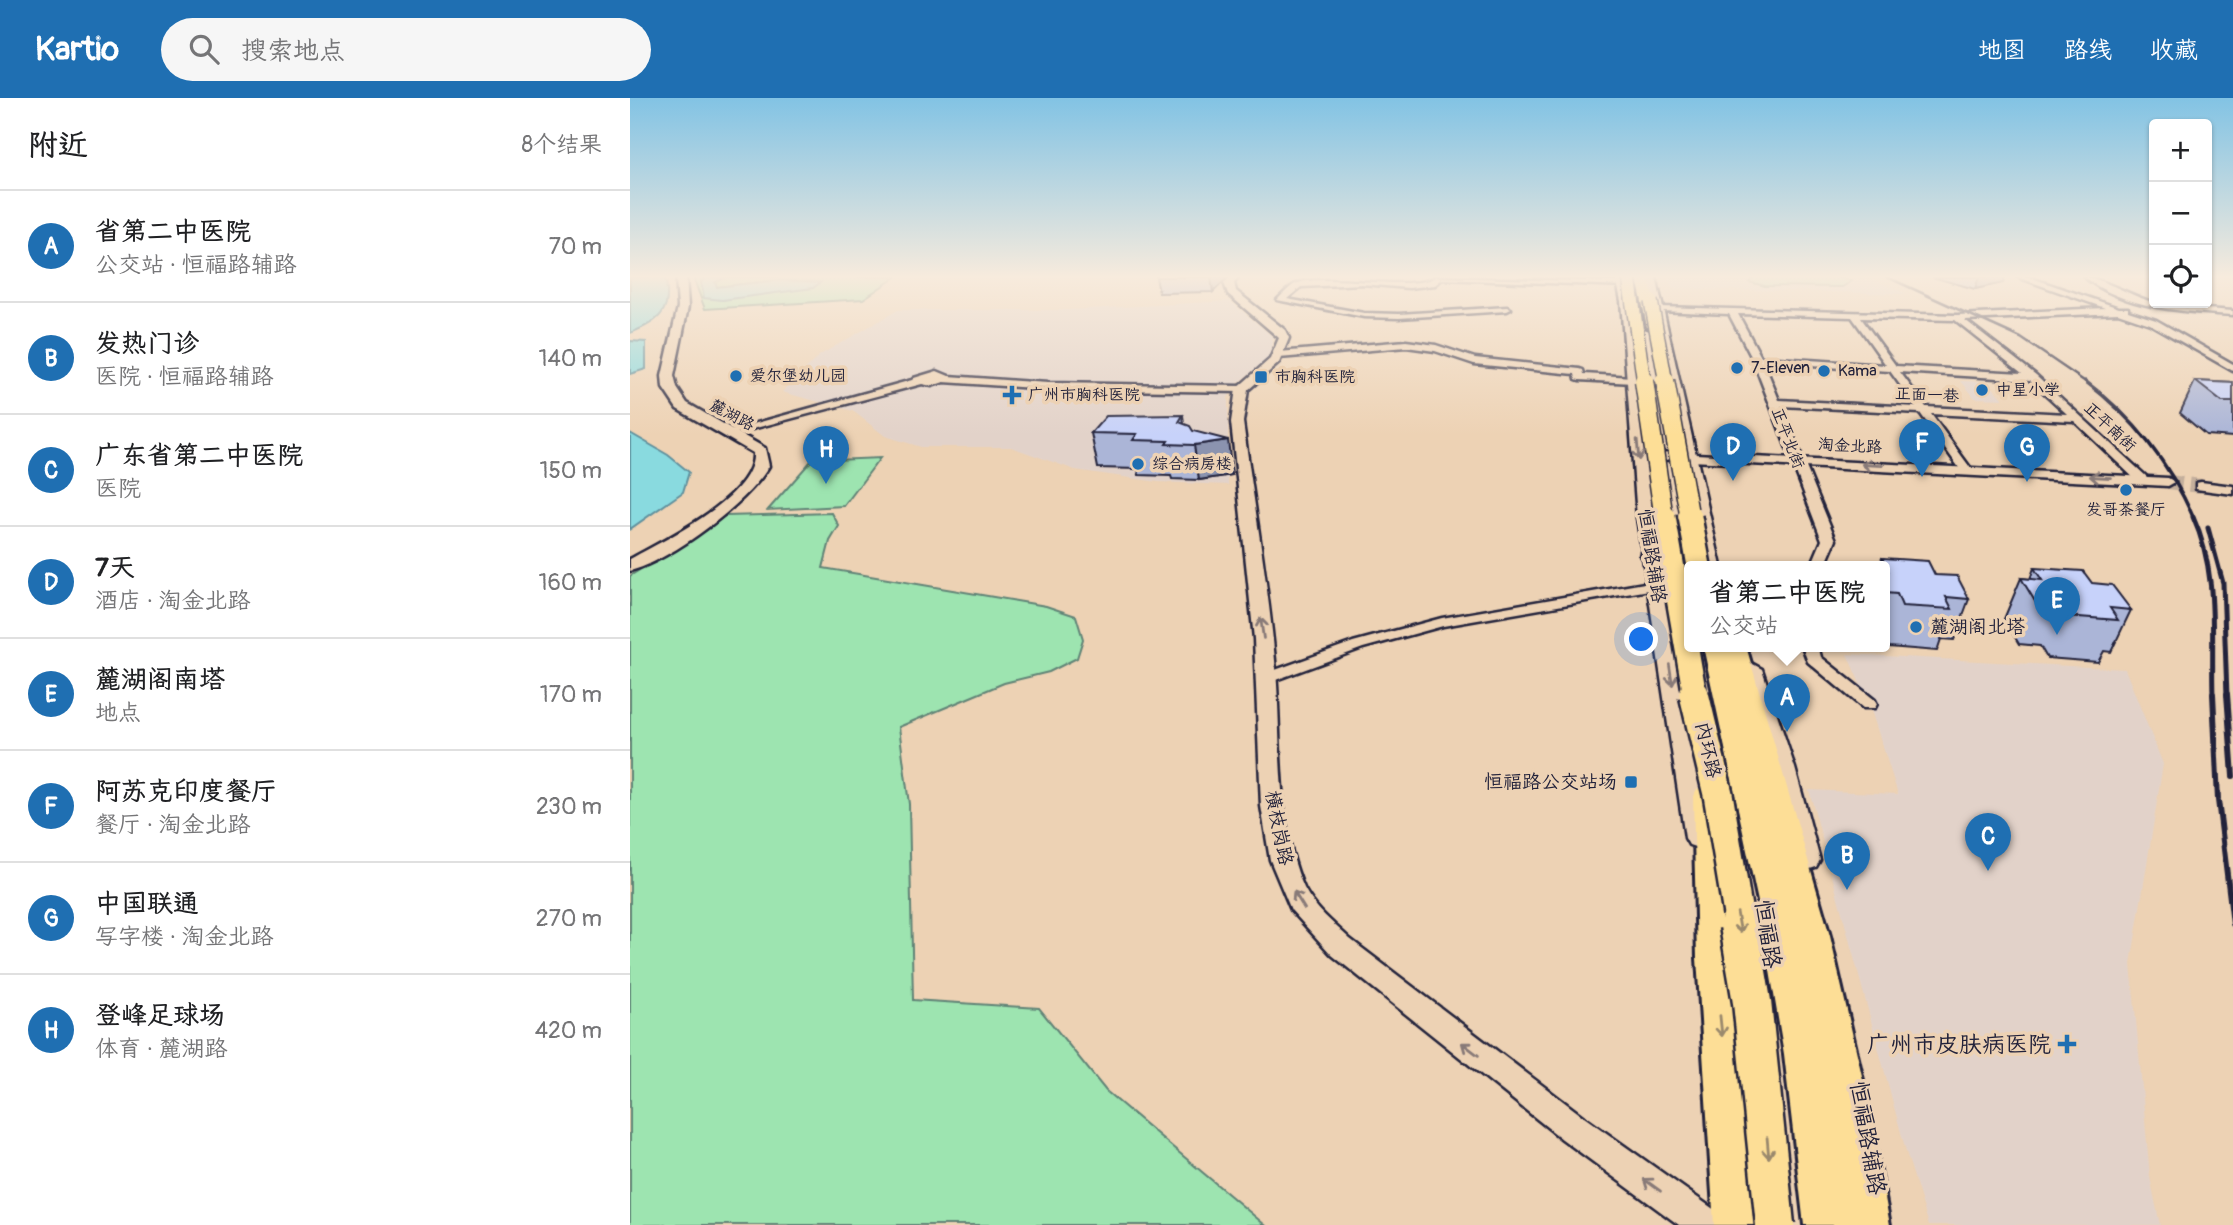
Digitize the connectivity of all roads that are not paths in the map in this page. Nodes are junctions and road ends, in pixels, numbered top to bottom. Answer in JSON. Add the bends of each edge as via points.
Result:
{"nodes":[{"id":1,"x":678,"y":330,"type":"edge"},
{"id":2,"x":1278,"y":330,"type":"edge"},
{"id":3,"x":1636,"y":330,"type":"edge"},
{"id":4,"x":1644,"y":330,"type":"edge"},
{"id":5,"x":1648,"y":330,"type":"edge"},
{"id":6,"x":1654,"y":330,"type":"edge"},
{"id":7,"x":1662,"y":330,"type":"edge"},
{"id":8,"x":1742,"y":330,"type":"edge"},
{"id":9,"x":1865,"y":330,"type":"edge"},
{"id":10,"x":1972,"y":330,"type":"edge"},
{"id":11,"x":2169,"y":330,"type":"edge"},
{"id":12,"x":1279,"y":355,"type":"junction"},
{"id":13,"x":1758,"y":360,"type":"junction"},
{"id":14,"x":1893,"y":368,"type":"junction"},
{"id":15,"x":2233,"y":368,"type":"edge"},
{"id":16,"x":2033,"y":377,"type":"junction"},
{"id":17,"x":1633,"y":380,"type":"junction"},
{"id":18,"x":1242,"y":389,"type":"junction"},
{"id":19,"x":1774,"y":403,"type":"junction"},
{"id":20,"x":1924,"y":411,"type":"junction"},
{"id":21,"x":2078,"y":418,"type":"junction"},
{"id":22,"x":729,"y":432,"type":"junction"},
{"id":23,"x":1673,"y":457,"type":"junction"},
{"id":24,"x":1796,"y":461,"type":"junction"},
{"id":25,"x":1966,"y":470,"type":"junction"},
{"id":26,"x":2143,"y":480,"type":"junction"},
{"id":27,"x":2168,"y":482,"type":"tunnel mouth"},
{"id":28,"x":2201,"y":486,"type":"tunnel mouth"},
{"id":29,"x":2233,"y":490,"type":"edge"},
{"id":30,"x":1651,"y":555,"type":"joint"},
{"id":31,"x":1710,"y":561,"type":"edge"},
{"id":32,"x":1820,"y":561,"type":"edge"},
{"id":33,"x":630,"y":566,"type":"edge"},
{"id":34,"x":1681,"y":573,"type":"edge"},
{"id":35,"x":1684,"y":600,"type":"edge"},
{"id":36,"x":1684,"y":623,"type":"edge"},
{"id":37,"x":1684,"y":637,"type":"edge"},
{"id":38,"x":1686,"y":652,"type":"edge"},
{"id":39,"x":1687,"y":652,"type":"edge"},
{"id":40,"x":1690,"y":652,"type":"edge"},
{"id":41,"x":1715,"y":652,"type":"edge"},
{"id":42,"x":1715,"y":652,"type":"edge"},
{"id":43,"x":1736,"y":652,"type":"edge"},
{"id":44,"x":1745,"y":652,"type":"edge"},
{"id":45,"x":1812,"y":652,"type":"edge"},
{"id":46,"x":1267,"y":678,"type":"junction"},
{"id":47,"x":1869,"y":704,"type":"dead end"},
{"id":48,"x":1714,"y":958,"type":"junction"},
{"id":49,"x":1707,"y":1225,"type":"edge"},
{"id":50,"x":1736,"y":1225,"type":"edge"},
{"id":51,"x":1775,"y":1225,"type":"edge"},
{"id":52,"x":1805,"y":1225,"type":"edge"},
{"id":53,"x":1826,"y":1225,"type":"edge"},
{"id":54,"x":1868,"y":1225,"type":"edge"},
{"id":55,"x":1883,"y":1225,"type":"edge"}],
"edges":[{"from":1,"to":22,"type":"main road","name":"麓湖路","via":[[667,376],[670,388],[682,406]]},
{"from":2,"to":12,"type":"street","via":[[1283,344]]},
{"from":3,"to":17,"type":"main road","name":"恒福路辅路"},
{"from":4,"to":37,"type":"main road","name":"内环路","one_way":true,"bridge":true,"via":[[1668,545]]},
{"from":5,"to":23,"type":"main road"},
{"from":6,"to":34,"type":"main road","bridge":true},
{"from":7,"to":23,"type":"main road"},
{"from":8,"to":13,"type":"street","name":"正平北街"},
{"from":9,"to":14,"type":"street"},
{"from":10,"to":16,"type":"street","name":"正平南街"},
{"from":11,"to":15,"type":"street"},
{"from":12,"to":17,"type":"street","via":[[1406,345],[1436,348],[1474,361]]},
{"from":12,"to":18,"type":"street"},
{"from":13,"to":14,"type":"street"},
{"from":13,"to":19,"type":"street","name":"正平北街"},
{"from":14,"to":16,"type":"street"},
{"from":14,"to":20,"type":"street"},
{"from":16,"to":21,"type":"street","name":"正平南街"},
{"from":17,"to":30,"type":"main road","name":"恒福路辅路","one_way":true},
{"from":18,"to":22,"type":"street","via":[[943,379]]},
{"from":46,"to":18,"type":"street","name":"横枝岗路","one_way":true,"via":[[1237,422]]},
{"from":19,"to":20,"type":"street","name":"正面一巷"},
{"from":19,"to":24,"type":"street","name":"正平北街"},
{"from":20,"to":21,"type":"street","name":"正面一巷"},
{"from":20,"to":25,"type":"street"},
{"from":21,"to":26,"type":"street","name":"正平南街"},
{"from":22,"to":33,"type":"main road","name":"麓湖路","via":[[760,451],[762,466],[735,502]]},
{"from":23,"to":24,"type":"street","name":"淘金北路"},
{"from":23,"to":31,"type":"main road"},
{"from":23,"to":34,"type":"main road"},
{"from":25,"to":24,"type":"street","name":"淘金北路","one_way":true},
{"from":24,"to":32,"type":"street","name":"正平北街","via":[[1829,540]]},
{"from":26,"to":25,"type":"street","name":"淘金北路","one_way":true},
{"from":26,"to":27,"type":"street","name":"淘金北路"},
{"from":28,"to":29,"type":"street"},
{"from":30,"to":34,"type":"main road"},
{"from":34,"to":35,"type":"main road"},
{"from":34,"to":36,"type":"main road","name":"恒福路辅路","one_way":true},
{"from":34,"to":46,"type":"street","via":[[1442,622],[1358,645]]},
{"from":38,"to":48,"type":"main road","name":"恒福路辅路","one_way":true,"via":[[1696,825]]},
{"from":39,"to":51,"type":"main road","name":"内环路","one_way":true,"bridge":true,"via":[[1718,794],[1752,1002]]},
{"from":40,"to":48,"type":"main road","via":[[1705,756]]},
{"from":41,"to":52,"type":"main road","name":"恒福路","via":[[1767,918]]},
{"from":42,"to":53,"type":"main road","name":"内环路","via":[[1781,937],[1803,1054]]},
{"from":43,"to":54,"type":"main road","via":[[1778,799],[1830,1011]]},
{"from":44,"to":55,"type":"main road","name":"恒福路辅路","via":[[1783,768],[1828,940]]},
{"from":45,"to":47,"type":"street","via":[[1814,659]]},
{"from":49,"to":46,"type":"street","name":"横枝岗路","one_way":true,"via":[[1439,1026],[1316,923],[1291,887],[1275,830]]},
{"from":48,"to":50,"type":"main road","one_way":true}]}
